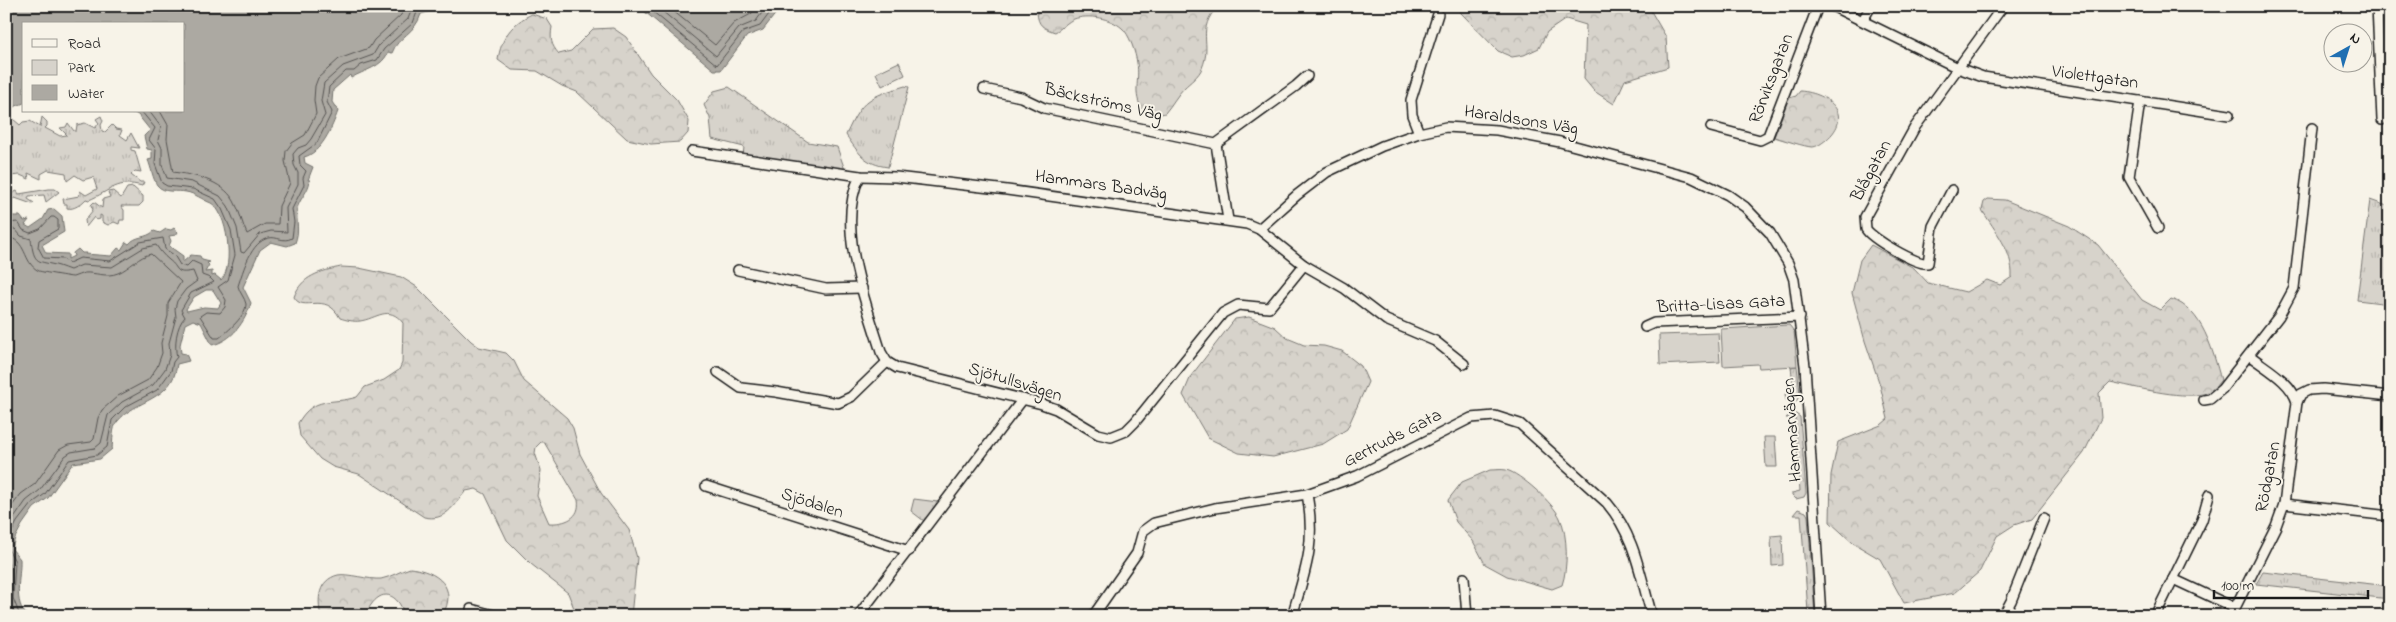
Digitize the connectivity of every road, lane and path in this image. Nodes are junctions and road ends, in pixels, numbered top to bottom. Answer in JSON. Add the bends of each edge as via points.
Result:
{"nodes":[{"id":1,"x":1818,"y":6,"type":"edge"},
{"id":2,"x":1832,"y":6,"type":"edge"},
{"id":3,"x":1871,"y":6,"type":"edge"},
{"id":4,"x":2003,"y":6,"type":"edge"},
{"id":5,"x":2377,"y":6,"type":"edge"},
{"id":6,"x":1438,"y":14,"type":"dead end"},
{"id":7,"x":1862,"y":20,"type":"junction"},
{"id":8,"x":1958,"y":68,"type":"junction"},
{"id":9,"x":1307,"y":76,"type":"dead end"},
{"id":10,"x":984,"y":89,"type":"dead end"},
{"id":11,"x":2140,"y":101,"type":"junction"},
{"id":12,"x":2229,"y":115,"type":"dead end"},
{"id":13,"x":2382,"y":120,"type":"dead end"},
{"id":14,"x":1711,"y":126,"type":"dead end"},
{"id":15,"x":2312,"y":128,"type":"dead end"},
{"id":16,"x":1419,"y":133,"type":"junction"},
{"id":17,"x":1216,"y":144,"type":"junction"},
{"id":18,"x":692,"y":151,"type":"dead end"},
{"id":19,"x":860,"y":176,"type":"junction"},
{"id":20,"x":1952,"y":190,"type":"dead end"},
{"id":21,"x":1228,"y":220,"type":"junction"},
{"id":22,"x":2158,"y":228,"type":"dead end"},
{"id":23,"x":1260,"y":229,"type":"junction"},
{"id":24,"x":1778,"y":246,"type":"joint"},
{"id":25,"x":1304,"y":265,"type":"junction"},
{"id":26,"x":738,"y":270,"type":"dead end"},
{"id":27,"x":862,"y":288,"type":"junction"},
{"id":28,"x":1800,"y":317,"type":"junction"},
{"id":29,"x":1645,"y":327,"type":"dead end"},
{"id":30,"x":2249,"y":355,"type":"junction"},
{"id":31,"x":887,"y":362,"type":"junction"},
{"id":32,"x":1464,"y":364,"type":"dead end"},
{"id":33,"x":718,"y":372,"type":"dead end"},
{"id":34,"x":2390,"y":396,"type":"edge"},
{"id":35,"x":1023,"y":399,"type":"junction"},
{"id":36,"x":2204,"y":400,"type":"dead end"},
{"id":37,"x":2297,"y":402,"type":"junction"},
{"id":38,"x":706,"y":486,"type":"dead end"},
{"id":39,"x":1307,"y":494,"type":"junction"},
{"id":40,"x":2209,"y":495,"type":"dead end"},
{"id":41,"x":2284,"y":504,"type":"junction"},
{"id":42,"x":2390,"y":516,"type":"edge"},
{"id":43,"x":2044,"y":518,"type":"dead end"},
{"id":44,"x":909,"y":551,"type":"junction"},
{"id":45,"x":1464,"y":578,"type":"dead end"},
{"id":46,"x":2173,"y":579,"type":"junction"},
{"id":47,"x":471,"y":609,"type":"dead end"},
{"id":48,"x":2233,"y":612,"type":"edge"},
{"id":49,"x":497,"y":616,"type":"edge"},
{"id":50,"x":858,"y":616,"type":"edge"},
{"id":51,"x":1093,"y":616,"type":"edge"},
{"id":52,"x":1292,"y":616,"type":"edge"},
{"id":53,"x":1467,"y":616,"type":"edge"},
{"id":54,"x":1652,"y":616,"type":"edge"},
{"id":55,"x":1821,"y":616,"type":"edge"},
{"id":56,"x":2003,"y":616,"type":"edge"},
{"id":57,"x":2155,"y":616,"type":"edge"}],
"edges":[{"from":1,"to":14,"type":"street","name":"Rörviksgatan","via":[[1768,136],[1760,140]]},
{"from":2,"to":7,"type":"street"},
{"from":3,"to":7,"type":"street"},
{"from":4,"to":8,"type":"street","name":"Blågatan"},
{"from":5,"to":13,"type":"street"},
{"from":6,"to":16,"type":"street","via":[[1411,100],[1412,115]]},
{"from":7,"to":8,"type":"street"},
{"from":8,"to":11,"type":"street","name":"Violettgatan","via":[[1983,77]]},
{"from":8,"to":20,"type":"street","name":"Blågatan","via":[[1901,149],[1865,217],[1866,229],[1873,237],[1914,261],[1928,263],[1933,226]]},
{"from":9,"to":17,"type":"street"},
{"from":10,"to":17,"type":"street","name":"Bäckströms Väg","via":[[1020,97],[1044,108]]},
{"from":11,"to":12,"type":"street","name":"Violettgatan"},
{"from":11,"to":22,"type":"street","via":[[2129,177]]},
{"from":15,"to":30,"type":"street","via":[[2294,288],[2285,308]]},
{"from":16,"to":23,"type":"street","name":"Haraldsons Väg","via":[[1364,153],[1327,172]]},
{"from":16,"to":24,"type":"street","name":"Haraldsons Väg","via":[[1456,127],[1497,130],[1578,146],[1691,177],[1715,187],[1745,207]]},
{"from":17,"to":21,"type":"street"},
{"from":18,"to":19,"type":"street","name":"Hammars Badväg"},
{"from":19,"to":21,"type":"street","name":"Hammars Badväg","via":[[896,176]]},
{"from":19,"to":27,"type":"street","via":[[855,186],[851,216],[854,256]]},
{"from":21,"to":23,"type":"street","name":"Hammars Badväg"},
{"from":23,"to":25,"type":"street","name":"Hammars Badväg"},
{"from":24,"to":28,"type":"street","name":"Hammarvägen","via":[[1794,280]]},
{"from":25,"to":32,"type":"street","name":"Hammars Badväg","via":[[1344,288],[1386,320],[1440,344]]},
{"from":25,"to":35,"type":"street","name":"Sjötullsvägen","via":[[1269,308],[1238,305],[1223,313],[1135,422],[1116,436],[1111,438],[1098,434],[1056,409]]},
{"from":26,"to":27,"type":"street","via":[[826,289]]},
{"from":27,"to":31,"type":"street"},
{"from":28,"to":29,"type":"street","name":"Britta-Lisas Gata","via":[[1654,323]]},
{"from":28,"to":55,"type":"street","name":"Hammarvägen"},
{"from":30,"to":36,"type":"street","via":[[2222,389]]},
{"from":30,"to":37,"type":"street","via":[[2293,390]]},
{"from":31,"to":33,"type":"street","via":[[851,396],[838,403],[741,388]]},
{"from":31,"to":35,"type":"street","name":"Sjötullsvägen","via":[[897,368]]},
{"from":34,"to":37,"type":"street","via":[[2316,389],[2301,394]]},
{"from":35,"to":44,"type":"street"},
{"from":37,"to":41,"type":"street","name":"Rödgatan"},
{"from":38,"to":44,"type":"street","name":"Sjödalen"},
{"from":39,"to":51,"type":"street","name":"Gertruds Gata","via":[[1215,508],[1148,527],[1143,531],[1133,560]]},
{"from":39,"to":52,"type":"street","via":[[1312,544]]},
{"from":39,"to":54,"type":"street","name":"Gertruds Gata","via":[[1357,476],[1471,418],[1495,416],[1514,420],[1598,493],[1618,516],[1636,552]]},
{"from":40,"to":46,"type":"street","via":[[2202,520]]},
{"from":41,"to":42,"type":"street"},
{"from":41,"to":48,"type":"street","name":"Rödgatan"},
{"from":43,"to":56,"type":"street","via":[[2012,601]]},
{"from":44,"to":50,"type":"street"},
{"from":45,"to":53,"type":"street"},
{"from":46,"to":48,"type":"street"},
{"from":46,"to":57,"type":"street"},
{"from":47,"to":49,"type":"street"}]}
